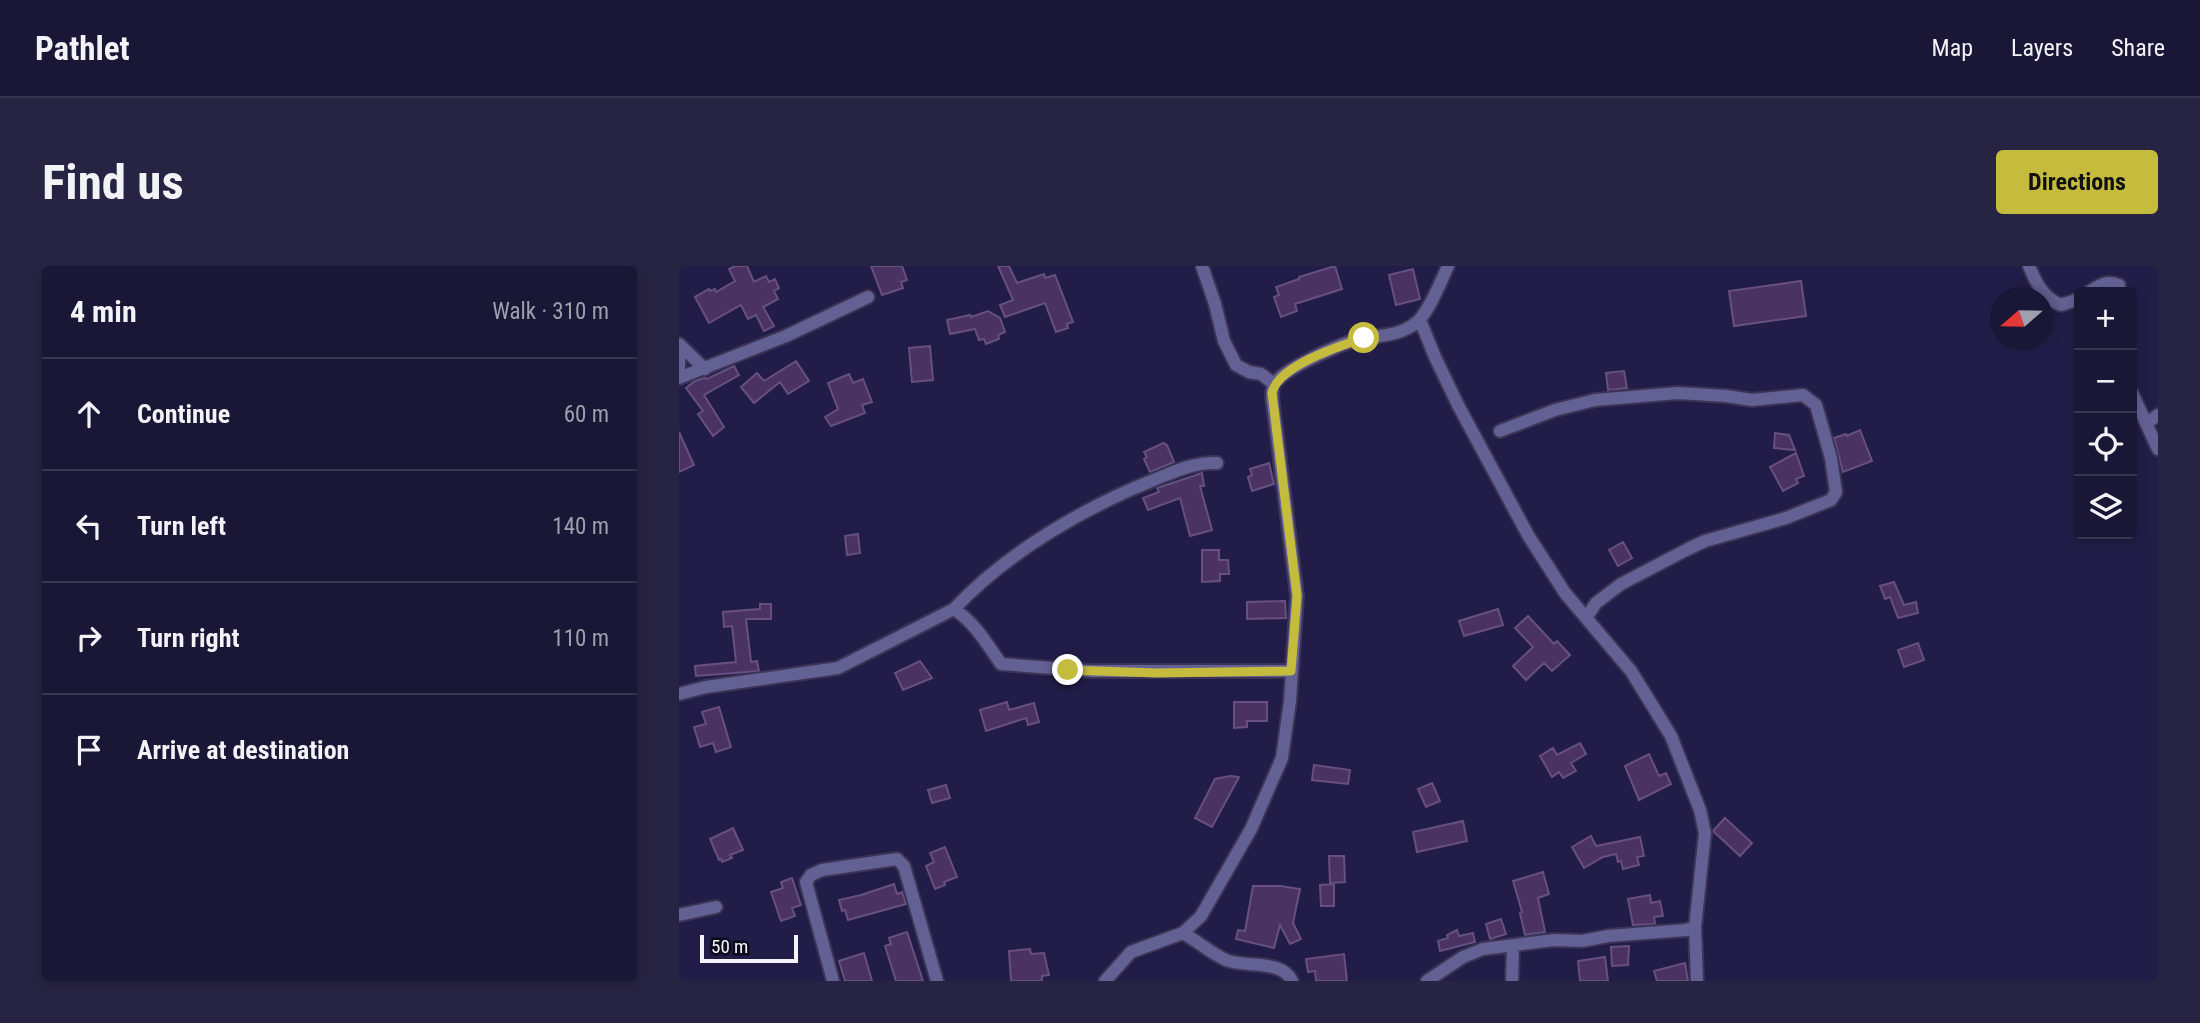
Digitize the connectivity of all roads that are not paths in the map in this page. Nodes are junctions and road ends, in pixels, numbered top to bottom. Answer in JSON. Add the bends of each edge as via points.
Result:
{"nodes":[{"id":1,"x":1202,"y":266,"type":"edge"},
{"id":2,"x":1448,"y":266,"type":"edge"},
{"id":3,"x":2029,"y":266,"type":"edge"},
{"id":4,"x":2097,"y":287,"type":"edge"},
{"id":5,"x":2119,"y":287,"type":"edge"},
{"id":6,"x":868,"y":297,"type":"dead end"},
{"id":7,"x":2074,"y":301,"type":"edge"},
{"id":8,"x":1420,"y":320,"type":"junction"},
{"id":9,"x":679,"y":344,"type":"edge"},
{"id":10,"x":679,"y":357,"type":"edge"},
{"id":11,"x":679,"y":367,"type":"edge"},
{"id":12,"x":705,"y":369,"type":"junction"},
{"id":13,"x":679,"y":378,"type":"edge"},
{"id":14,"x":1274,"y":384,"type":"junction"},
{"id":15,"x":2137,"y":403,"type":"edge"},
{"id":16,"x":2158,"y":415,"type":"edge"},
{"id":17,"x":2147,"y":424,"type":"junction"},
{"id":18,"x":1500,"y":431,"type":"dead end"},
{"id":19,"x":2158,"y":449,"type":"edge"},
{"id":20,"x":1217,"y":463,"type":"dead end"},
{"id":21,"x":954,"y":609,"type":"junction"},
{"id":22,"x":1586,"y":618,"type":"junction"},
{"id":23,"x":1291,"y":671,"type":"junction"},
{"id":24,"x":679,"y":694,"type":"edge"},
{"id":25,"x":716,"y":907,"type":"dead end"},
{"id":26,"x":679,"y":915,"type":"edge"},
{"id":27,"x":1695,"y":927,"type":"junction"},
{"id":28,"x":1183,"y":933,"type":"junction"},
{"id":29,"x":1513,"y":946,"type":"junction"},
{"id":30,"x":833,"y":981,"type":"edge"},
{"id":31,"x":937,"y":981,"type":"edge"},
{"id":32,"x":1105,"y":981,"type":"edge"},
{"id":33,"x":1292,"y":981,"type":"edge"},
{"id":34,"x":1427,"y":981,"type":"edge"},
{"id":35,"x":1512,"y":981,"type":"edge"},
{"id":36,"x":1697,"y":981,"type":"edge"}],
"edges":[{"from":1,"to":14,"type":"street","via":[[1224,341],[1236,365]]},
{"from":2,"to":8,"type":"street"},
{"from":3,"to":7,"type":"street","via":[[2051,302],[2061,306]]},
{"from":4,"to":5,"type":"street","via":[[2111,282]]},
{"from":6,"to":12,"type":"street"},
{"from":8,"to":14,"type":"street","via":[[1386,336],[1336,347],[1292,368]]},
{"from":8,"to":22,"type":"street","via":[[1458,405],[1528,535]]},
{"from":9,"to":12,"type":"street"},
{"from":10,"to":11,"type":"street"},
{"from":12,"to":13,"type":"street"},
{"from":14,"to":23,"type":"street","via":[[1297,596]]},
{"from":15,"to":17,"type":"street"},
{"from":16,"to":17,"type":"street"},
{"from":17,"to":19,"type":"street"},
{"from":18,"to":22,"type":"street","via":[[1581,403],[1678,393],[1752,400],[1803,395],[1816,405],[1833,469],[1836,492],[1831,500],[1688,549],[1621,584],[1596,603]]},
{"from":20,"to":21,"type":"street","via":[[1180,469],[1098,504],[975,586]]},
{"from":21,"to":23,"type":"street","via":[[965,616],[1001,664],[1092,671]]},
{"from":21,"to":24,"type":"street","via":[[838,668]]},
{"from":22,"to":27,"type":"street","via":[[1631,671],[1671,736],[1700,810],[1705,833]]},
{"from":23,"to":28,"type":"street","via":[[1282,758],[1265,800],[1207,908]]},
{"from":25,"to":26,"type":"street"},
{"from":27,"to":29,"type":"street"},
{"from":27,"to":36,"type":"street"},
{"from":28,"to":32,"type":"street","via":[[1131,952]]},
{"from":28,"to":33,"type":"street","via":[[1224,959],[1278,968]]},
{"from":29,"to":34,"type":"street","via":[[1483,949],[1463,957]]},
{"from":29,"to":35,"type":"street"},
{"from":30,"to":31,"type":"street","via":[[806,882],[821,870],[897,859],[904,866]]}]}
